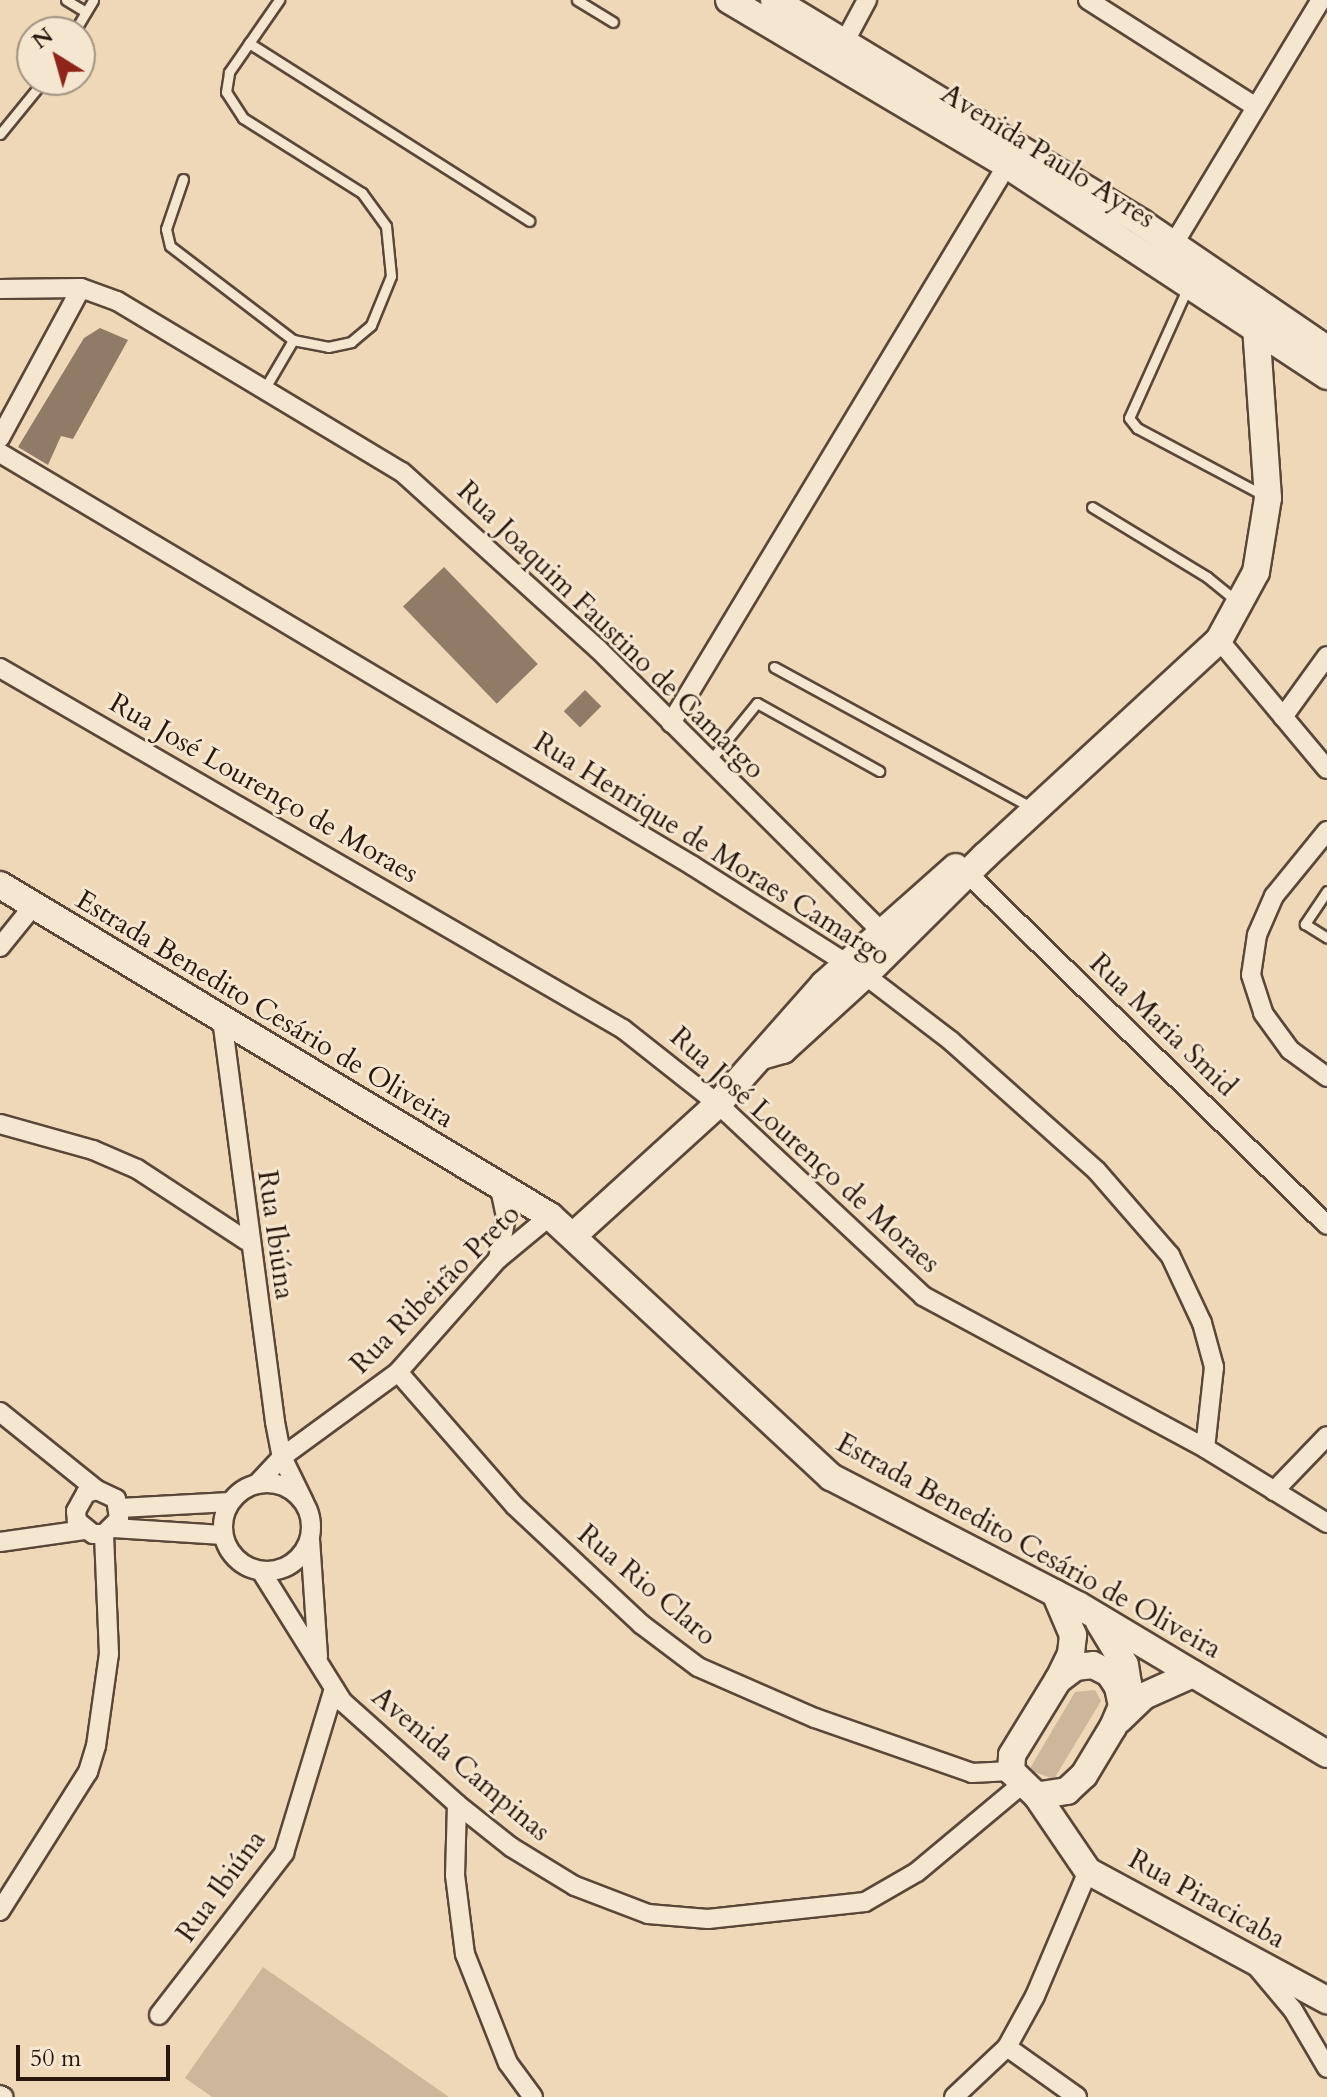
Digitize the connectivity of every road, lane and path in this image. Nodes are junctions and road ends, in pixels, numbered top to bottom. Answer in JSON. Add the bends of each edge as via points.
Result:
{"nodes":[{"id":1,"x":66,"y":0,"type":"edge"},
{"id":2,"x":93,"y":0,"type":"edge"},
{"id":3,"x":279,"y":0,"type":"edge"},
{"id":4,"x":577,"y":0,"type":"edge"},
{"id":5,"x":729,"y":0,"type":"edge"},
{"id":6,"x":774,"y":0,"type":"edge"},
{"id":7,"x":867,"y":0,"type":"edge"},
{"id":8,"x":1088,"y":0,"type":"edge"},
{"id":9,"x":1321,"y":0,"type":"edge"},
{"id":10,"x":86,"y":12,"type":"junction"},
{"id":11,"x":84,"y":16,"type":"edge"},
{"id":12,"x":613,"y":22,"type":"dead end"},
{"id":13,"x":787,"y":34,"type":"junction"},
{"id":14,"x":845,"y":41,"type":"junction"},
{"id":15,"x":249,"y":43,"type":"junction"},
{"id":16,"x":31,"y":96,"type":"edge"},
{"id":17,"x":1256,"y":107,"type":"junction"},
{"id":18,"x":0,"y":134,"type":"edge"},
{"id":19,"x":1007,"y":165,"type":"junction"},
{"id":20,"x":183,"y":179,"type":"dead end"},
{"id":21,"x":529,"y":221,"type":"dead end"},
{"id":22,"x":1175,"y":256,"type":"junction"},
{"id":23,"x":1188,"y":285,"type":"junction"},
{"id":24,"x":81,"y":288,"type":"junction"},
{"id":25,"x":0,"y":289,"type":"edge"},
{"id":26,"x":1254,"y":299,"type":"junction"},
{"id":27,"x":1256,"y":333,"type":"junction"},
{"id":28,"x":293,"y":340,"type":"junction"},
{"id":29,"x":1320,"y":353,"type":"edge"},
{"id":30,"x":265,"y":388,"type":"junction"},
{"id":31,"x":1261,"y":392,"type":"junction"},
{"id":32,"x":0,"y":438,"type":"edge"},
{"id":33,"x":0,"y":453,"type":"edge"},
{"id":34,"x":1268,"y":498,"type":"junction"},
{"id":35,"x":1092,"y":507,"type":"dead end"},
{"id":36,"x":1239,"y":603,"type":"junction"},
{"id":37,"x":1219,"y":640,"type":"junction"},
{"id":38,"x":1327,"y":656,"type":"edge"},
{"id":39,"x":774,"y":667,"type":"dead end"},
{"id":40,"x":0,"y":668,"type":"edge"},
{"id":41,"x":1283,"y":717,"type":"junction"},
{"id":42,"x":671,"y":723,"type":"junction"},
{"id":43,"x":709,"y":762,"type":"junction"},
{"id":44,"x":1327,"y":769,"type":"edge"},
{"id":45,"x":879,"y":771,"type":"dead end"},
{"id":46,"x":1036,"y":810,"type":"junction"},
{"id":47,"x":1325,"y":840,"type":"edge"},
{"id":48,"x":972,"y":865,"type":"junction"},
{"id":49,"x":0,"y":885,"type":"edge"},
{"id":50,"x":1327,"y":891,"type":"edge"},
{"id":51,"x":34,"y":905,"type":"junction"},
{"id":52,"x":888,"y":938,"type":"junction"},
{"id":53,"x":1327,"y":938,"type":"edge"},
{"id":54,"x":0,"y":947,"type":"edge"},
{"id":55,"x":856,"y":969,"type":"junction"},
{"id":56,"x":222,"y":1019,"type":"junction"},
{"id":57,"x":1327,"y":1077,"type":"edge"},
{"id":58,"x":718,"y":1104,"type":"junction"},
{"id":59,"x":0,"y":1124,"type":"edge"},
{"id":60,"x":499,"y":1184,"type":"junction"},
{"id":61,"x":550,"y":1216,"type":"junction"},
{"id":62,"x":1327,"y":1225,"type":"edge"},
{"id":63,"x":574,"y":1235,"type":"junction"},
{"id":64,"x":247,"y":1241,"type":"junction"},
{"id":65,"x":498,"y":1259,"type":"junction"},
{"id":66,"x":398,"y":1372,"type":"junction"},
{"id":67,"x":0,"y":1412,"type":"edge"},
{"id":68,"x":1327,"y":1436,"type":"edge"},
{"id":69,"x":1205,"y":1448,"type":"junction"},
{"id":70,"x":282,"y":1457,"type":"junction"},
{"id":71,"x":257,"y":1484,"type":"junction"},
{"id":72,"x":97,"y":1490,"type":"junction"},
{"id":73,"x":1274,"y":1491,"type":"junction"},
{"id":74,"x":230,"y":1502,"type":"junction"},
{"id":75,"x":304,"y":1502,"type":"junction"},
{"id":76,"x":120,"y":1508,"type":"junction"},
{"id":77,"x":1327,"y":1523,"type":"edge"},
{"id":78,"x":84,"y":1530,"type":"junction"},
{"id":79,"x":109,"y":1531,"type":"junction"},
{"id":80,"x":223,"y":1535,"type":"junction"},
{"id":81,"x":310,"y":1539,"type":"junction"},
{"id":82,"x":0,"y":1542,"type":"edge"},
{"id":83,"x":261,"y":1571,"type":"junction"},
{"id":84,"x":1055,"y":1593,"type":"junction"},
{"id":85,"x":1091,"y":1613,"type":"junction"},
{"id":86,"x":1151,"y":1648,"type":"junction"},
{"id":87,"x":1117,"y":1650,"type":"junction"},
{"id":88,"x":318,"y":1660,"type":"junction"},
{"id":89,"x":1066,"y":1674,"type":"junction"},
{"id":90,"x":1193,"y":1674,"type":"junction"},
{"id":91,"x":334,"y":1688,"type":"junction"},
{"id":92,"x":1117,"y":1717,"type":"junction"},
{"id":93,"x":1327,"y":1754,"type":"edge"},
{"id":94,"x":1023,"y":1784,"type":"junction"},
{"id":95,"x":1067,"y":1791,"type":"junction"},
{"id":96,"x":457,"y":1804,"type":"junction"},
{"id":97,"x":1071,"y":1840,"type":"junction"},
{"id":98,"x":1088,"y":1871,"type":"junction"},
{"id":99,"x":0,"y":1911,"type":"edge"},
{"id":100,"x":1251,"y":1960,"type":"junction"},
{"id":101,"x":1327,"y":2000,"type":"edge"},
{"id":102,"x":159,"y":2015,"type":"dead end"},
{"id":103,"x":1007,"y":2047,"type":"junction"},
{"id":104,"x":1327,"y":2068,"type":"edge"},
{"id":105,"x":533,"y":2097,"type":"edge"},
{"id":106,"x":954,"y":2097,"type":"edge"},
{"id":107,"x":1077,"y":2097,"type":"edge"}],
"edges":[{"from":1,"to":10,"type":"lane"},
{"from":2,"to":10,"type":"lane"},
{"from":3,"to":15,"type":"lane"},
{"from":4,"to":12,"type":"lane"},
{"from":5,"to":13,"type":"main road","name":"Avenida Paulo Ayres"},
{"from":6,"to":14,"type":"main road","name":"Avenida Paulo Ayres"},
{"from":7,"to":14,"type":"street"},
{"from":8,"to":17,"type":"street"},
{"from":9,"to":17,"type":"street"},
{"from":10,"to":11,"type":"lane"},
{"from":13,"to":14,"type":"main road","via":[[820,47]]},
{"from":13,"to":19,"type":"main road","name":"Avenida Paulo Ayres"},
{"from":14,"to":22,"type":"main road","name":"Avenida Paulo Ayres"},
{"from":15,"to":21,"type":"lane"},
{"from":15,"to":28,"type":"lane","via":[[229,72],[226,92],[232,107],[362,193],[386,226],[391,276],[371,325],[351,342],[328,347]]},
{"from":16,"to":18,"type":"lane"},
{"from":17,"to":22,"type":"street","via":[[1187,221]]},
{"from":19,"to":22,"type":"main road","name":"Avenida Paulo Ayres"},
{"from":19,"to":42,"type":"street"},
{"from":20,"to":28,"type":"lane","via":[[166,229],[170,246]]},
{"from":22,"to":23,"type":"main road","name":"Avenida Paulo Ayres"},
{"from":22,"to":26,"type":"main road","name":"Avenida Paulo Ayres"},
{"from":23,"to":27,"type":"main road","name":"Avenida Paulo Ayres"},
{"from":23,"to":34,"type":"lane","via":[[1129,418],[1137,428]]},
{"from":24,"to":25,"type":"street","name":"Rua Joaquim Faustino de Camargo"},
{"from":24,"to":30,"type":"street","name":"Rua Joaquim Faustino de Camargo","via":[[153,318]]},
{"from":24,"to":32,"type":"street"},
{"from":26,"to":27,"type":"main road"},
{"from":26,"to":29,"type":"main road","name":"Avenida Paulo Ayres"},
{"from":27,"to":29,"type":"main road","name":"Avenida Paulo Ayres"},
{"from":27,"to":31,"type":"main road"},
{"from":28,"to":30,"type":"lane"},
{"from":29,"to":31,"type":"main road","via":[[1273,373]]},
{"from":30,"to":42,"type":"street","name":"Rua Joaquim Faustino de Camargo","via":[[437,499]]},
{"from":31,"to":34,"type":"main road"},
{"from":33,"to":55,"type":"street","name":"Rua Henrique de Moraes Camargo"},
{"from":34,"to":36,"type":"main road","via":[[1256,572]]},
{"from":35,"to":36,"type":"lane","via":[[1207,577]]},
{"from":36,"to":37,"type":"main road"},
{"from":37,"to":41,"type":"street"},
{"from":37,"to":46,"type":"main road"},
{"from":38,"to":41,"type":"street"},
{"from":39,"to":46,"type":"lane"},
{"from":40,"to":58,"type":"street","name":"Rua José Lourenço de Moraes","via":[[623,1029]]},
{"from":41,"to":44,"type":"street"},
{"from":42,"to":43,"type":"street","name":"Rua Joaquim Faustino de Camargo"},
{"from":43,"to":45,"type":"lane","via":[[757,703]]},
{"from":43,"to":52,"type":"street","name":"Rua Joaquim Faustino de Camargo"},
{"from":46,"to":48,"type":"main road"},
{"from":47,"to":57,"type":"street","via":[[1274,896],[1257,935],[1251,975],[1263,1013],[1290,1050]]},
{"from":48,"to":52,"type":"main road"},
{"from":48,"to":62,"type":"street","name":"Rua Maria Smid"},
{"from":49,"to":51,"type":"main road","name":"Estrada Benedito Cesário de Oliveira"},
{"from":50,"to":53,"type":"lane","via":[[1305,924]]},
{"from":51,"to":54,"type":"street"},
{"from":51,"to":56,"type":"main road","name":"Estrada Benedito Cesário de Oliveira"},
{"from":52,"to":55,"type":"main road"},
{"from":55,"to":58,"type":"main road","via":[[783,1050],[765,1055]]},
{"from":55,"to":69,"type":"street","name":"Rua Henrique de Moraes Camargo","via":[[951,1041],[1096,1170],[1170,1255],[1202,1323],[1214,1367]]},
{"from":56,"to":60,"type":"main road","name":"Estrada Benedito Cesário de Oliveira"},
{"from":56,"to":64,"type":"street","name":"Rua Ibiúna"},
{"from":58,"to":63,"type":"main road"},
{"from":58,"to":69,"type":"street","name":"Rua José Lourenço de Moraes","via":[[923,1296]]},
{"from":59,"to":64,"type":"street","via":[[93,1150],[137,1169]]},
{"from":60,"to":61,"type":"main road","name":"Estrada Benedito Cesário de Oliveira"},
{"from":60,"to":65,"type":"street","via":[[506,1217]]},
{"from":61,"to":63,"type":"main road","name":"Estrada Benedito Cesário de Oliveira"},
{"from":61,"to":65,"type":"street","name":"Rua Ribeirão Preto"},
{"from":63,"to":84,"type":"main road","name":"Estrada Benedito Cesário de Oliveira","via":[[831,1477]]},
{"from":64,"to":70,"type":"street","name":"Rua Ibiúna"},
{"from":65,"to":66,"type":"street","name":"Rua Ribeirão Preto"},
{"from":66,"to":70,"type":"street","name":"Rua Ribeirão Preto"},
{"from":66,"to":94,"type":"street","name":"Rua Rio Claro","via":[[515,1506],[641,1624],[698,1667],[815,1718],[972,1773]]},
{"from":67,"to":72,"type":"street"},
{"from":68,"to":73,"type":"street"},
{"from":69,"to":73,"type":"street","name":"Rua José Lourenço de Moraes"},
{"from":70,"to":71,"type":"street"},
{"from":70,"to":75,"type":"street","name":"Rua Ibiúna"},
{"from":71,"to":74,"type":"street"},
{"from":71,"to":75,"type":"street","via":[[291,1489]]},
{"from":72,"to":76,"type":"street","via":[[107,1492]]},
{"from":72,"to":78,"type":"street","via":[[86,1493],[76,1511]]},
{"from":73,"to":77,"type":"street","name":"Rua José Lourenço de Moraes"},
{"from":74,"to":76,"type":"street"},
{"from":74,"to":80,"type":"street"},
{"from":75,"to":81,"type":"street","via":[[311,1520]]},
{"from":76,"to":79,"type":"street"},
{"from":78,"to":79,"type":"street"},
{"from":78,"to":82,"type":"street"},
{"from":79,"to":80,"type":"street"},
{"from":79,"to":99,"type":"street","via":[[109,1654],[96,1746],[88,1772]]},
{"from":80,"to":83,"type":"street","via":[[243,1565]]},
{"from":81,"to":83,"type":"street","via":[[291,1564]]},
{"from":81,"to":88,"type":"street","name":"Avenida Campinas"},
{"from":83,"to":88,"type":"street","name":"Avenida Campinas"},
{"from":84,"to":85,"type":"main road","name":"Estrada Benedito Cesário de Oliveira"},
{"from":84,"to":89,"type":"main road","via":[[1073,1635]]},
{"from":85,"to":86,"type":"main road","name":"Estrada Benedito Cesário de Oliveira"},
{"from":85,"to":87,"type":"main road"},
{"from":86,"to":87,"type":"main road"},
{"from":86,"to":90,"type":"main road","name":"Estrada Benedito Cesário de Oliveira"},
{"from":87,"to":89,"type":"main road"},
{"from":87,"to":92,"type":"main road","via":[[1128,1684]]},
{"from":88,"to":91,"type":"street","name":"Avenida Campinas"},
{"from":89,"to":92,"type":"main road","via":[[1093,1665],[1109,1673]]},
{"from":89,"to":94,"type":"main road","via":[[1024,1730]]},
{"from":90,"to":92,"type":"main road","via":[[1144,1696]]},
{"from":90,"to":93,"type":"main road","name":"Estrada Benedito Cesário de Oliveira"},
{"from":91,"to":96,"type":"street","name":"Avenida Campinas"},
{"from":91,"to":102,"type":"street","name":"Rua Ibiúna","via":[[284,1853]]},
{"from":92,"to":95,"type":"main road","via":[[1084,1775]]},
{"from":94,"to":95,"type":"main road"},
{"from":94,"to":96,"type":"street","name":"Avenida Campinas","via":[[917,1872],[865,1902],[708,1919],[648,1914],[575,1886],[511,1847]]},
{"from":94,"to":97,"type":"main road","name":"Rua Piracicaba"},
{"from":95,"to":97,"type":"main road","name":"Rua Piracicaba"},
{"from":96,"to":105,"type":"street","via":[[455,1875],[465,1954],[508,2063]]},
{"from":97,"to":98,"type":"main road","name":"Rua Piracicaba"},
{"from":98,"to":100,"type":"main road","name":"Rua Piracicaba"},
{"from":98,"to":103,"type":"street","via":[[1035,1996]]},
{"from":100,"to":101,"type":"main road","name":"Rua Piracicaba"},
{"from":100,"to":104,"type":"street","via":[[1293,2010]]},
{"from":103,"to":106,"type":"street"},
{"from":103,"to":107,"type":"street"}]}
